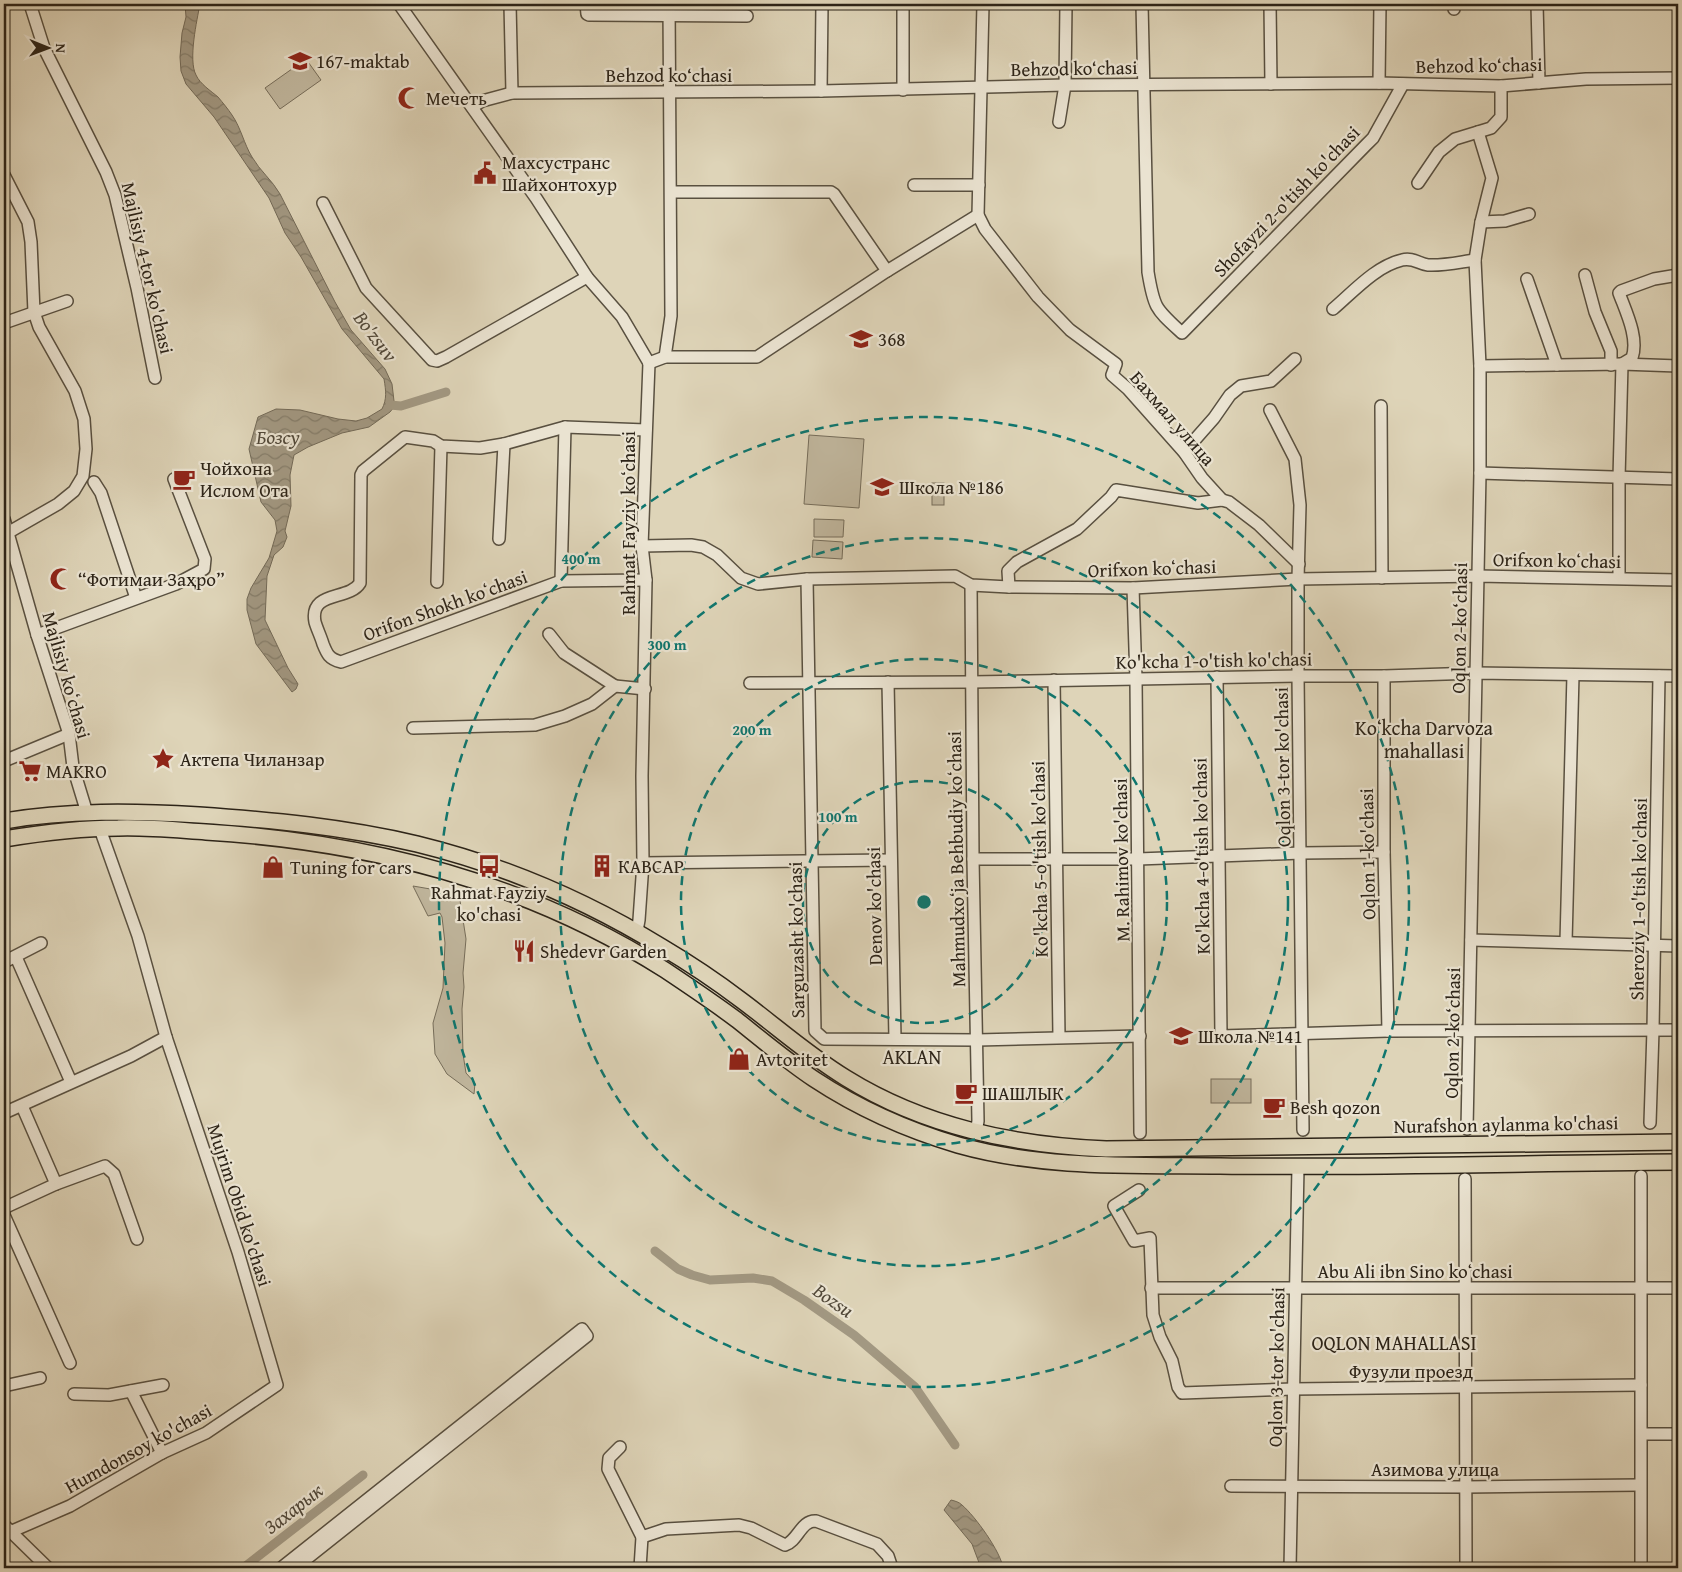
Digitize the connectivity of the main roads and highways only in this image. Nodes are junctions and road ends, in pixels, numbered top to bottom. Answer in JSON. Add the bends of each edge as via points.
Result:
{"nodes":[{"id":1,"x":4,"y":821,"type":"edge"},
{"id":2,"x":272,"y":821,"type":"junction"},
{"id":3,"x":271,"y":837,"type":"junction"},
{"id":4,"x":4,"y":839,"type":"edge"},
{"id":5,"x":465,"y":857,"type":"junction"},
{"id":6,"x":460,"y":876,"type":"junction"},
{"id":7,"x":847,"y":1079,"type":"junction"},
{"id":8,"x":838,"y":1094,"type":"junction"},
{"id":9,"x":929,"y":1118,"type":"junction"},
{"id":10,"x":923,"y":1133,"type":"junction"},
{"id":11,"x":1678,"y":1142,"type":"edge"},
{"id":12,"x":1678,"y":1162,"type":"edge"}],
"edges":[{"from":1,"to":2,"type":"main road","name":"Nurafshon aylanma ko'chasi","via":[[87,813],[167,813]]},
{"from":2,"to":3,"type":"main road","via":[[275,829]]},
{"from":2,"to":5,"type":"main road","name":"Nurafshon aylanma ko'chasi","via":[[349,831]]},
{"from":3,"to":4,"type":"main road","name":"Nurafshon aylanma ko'chasi","via":[[100,829]]},
{"from":3,"to":6,"type":"main road","name":"Nurafshon aylanma ko'chasi","via":[[373,853]]},
{"from":5,"to":6,"type":"main road","via":[[456,865]]},
{"from":5,"to":7,"type":"main road","name":"Nurafshon aylanma ko'chasi","via":[[561,893],[637,931],[712,980]]},
{"from":6,"to":8,"type":"main road","name":"Nurafshon aylanma ko'chasi","via":[[538,903],[635,952],[681,980],[796,1067]]},
{"from":7,"to":8,"type":"main road","via":[[847,1089]]},
{"from":7,"to":9,"type":"main road","name":"Nurafshon aylanma ko'chasi"},
{"from":8,"to":10,"type":"main road","name":"Nurafshon aylanma ko'chasi","via":[[866,1110]]},
{"from":9,"to":10,"type":"main road","via":[[920,1123],[919,1129]]},
{"from":9,"to":11,"type":"main road","name":"Nurafshon aylanma ko'chasi","via":[[976,1132],[1043,1145],[1106,1149]]},
{"from":10,"to":12,"type":"main road","name":"Nurafshon aylanma ko'chasi","via":[[1005,1156],[1074,1165],[1298,1167]]}]}
